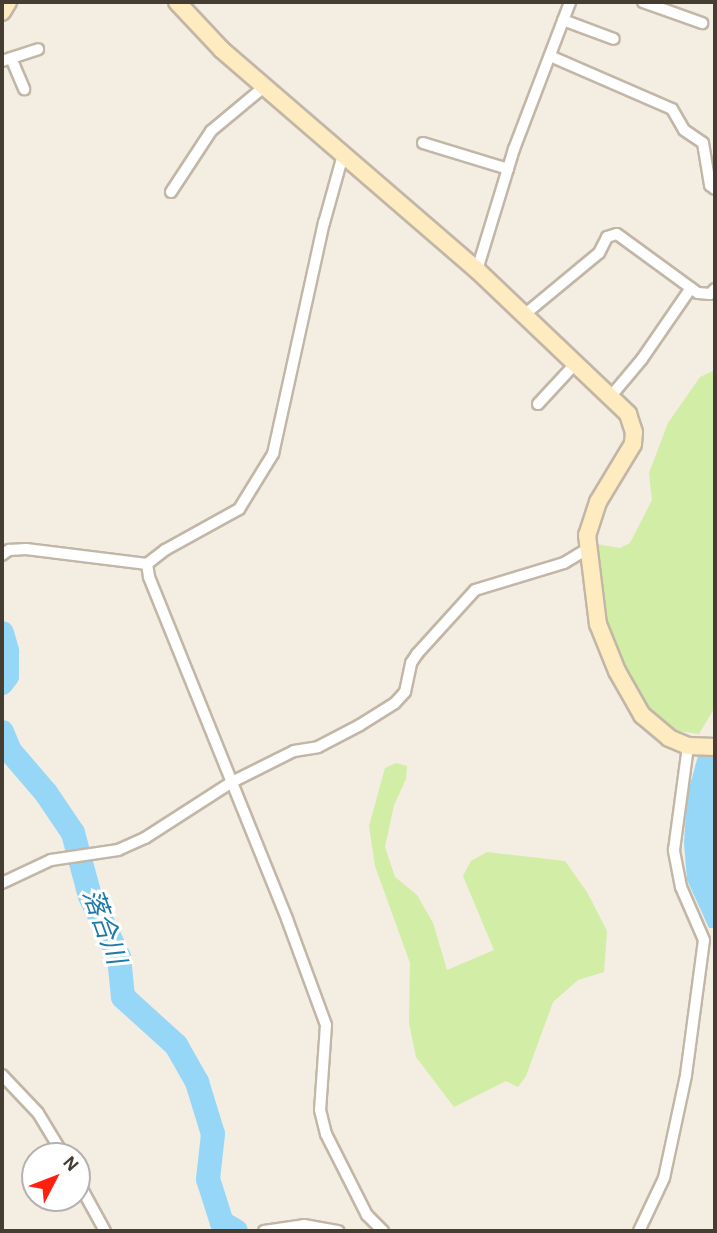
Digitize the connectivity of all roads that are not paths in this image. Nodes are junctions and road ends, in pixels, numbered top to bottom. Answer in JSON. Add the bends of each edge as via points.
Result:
{"nodes":[{"id":1,"x":8,"y":2,"type":"edge"},
{"id":2,"x":177,"y":2,"type":"edge"},
{"id":3,"x":570,"y":2,"type":"edge"},
{"id":4,"x":643,"y":2,"type":"edge"},
{"id":5,"x":2,"y":12,"type":"edge"},
{"id":6,"x":563,"y":20,"type":"junction"},
{"id":7,"x":702,"y":23,"type":"dead end"},
{"id":8,"x":614,"y":39,"type":"dead end"},
{"id":9,"x":38,"y":49,"type":"dead end"},
{"id":10,"x":550,"y":56,"type":"junction"},
{"id":11,"x":6,"y":59,"type":"edge"},
{"id":12,"x":264,"y":87,"type":"junction"},
{"id":13,"x":24,"y":89,"type":"dead end"},
{"id":14,"x":423,"y":143,"type":"dead end"},
{"id":15,"x":343,"y":155,"type":"junction"},
{"id":16,"x":508,"y":169,"type":"junction"},
{"id":17,"x":715,"y":189,"type":"edge"},
{"id":18,"x":170,"y":192,"type":"dead end"},
{"id":19,"x":477,"y":271,"type":"junction"},
{"id":20,"x":691,"y":288,"type":"junction"},
{"id":21,"x":715,"y":289,"type":"edge"},
{"id":22,"x":524,"y":315,"type":"junction"},
{"id":23,"x":576,"y":363,"type":"junction"},
{"id":24,"x":611,"y":396,"type":"junction"},
{"id":25,"x":538,"y":404,"type":"dead end"},
{"id":26,"x":587,"y":549,"type":"junction"},
{"id":27,"x":2,"y":555,"type":"edge"},
{"id":28,"x":147,"y":564,"type":"junction"},
{"id":29,"x":688,"y":746,"type":"junction"},
{"id":30,"x":715,"y":747,"type":"edge"},
{"id":31,"x":233,"y":782,"type":"junction"},
{"id":32,"x":2,"y":883,"type":"edge"},
{"id":33,"x":709,"y":940,"type":"edge"},
{"id":34,"x":2,"y":1075,"type":"edge"},
{"id":35,"x":56,"y":1142,"type":"edge"},
{"id":36,"x":91,"y":1206,"type":"edge"},
{"id":37,"x":105,"y":1231,"type":"edge"},
{"id":38,"x":264,"y":1231,"type":"edge"},
{"id":39,"x":338,"y":1231,"type":"edge"},
{"id":40,"x":383,"y":1231,"type":"edge"},
{"id":41,"x":639,"y":1231,"type":"edge"}],
"edges":[{"from":1,"to":5,"type":"street"},
{"from":2,"to":12,"type":"street"},
{"from":3,"to":6,"type":"street"},
{"from":4,"to":7,"type":"street"},
{"from":6,"to":8,"type":"street"},
{"from":6,"to":10,"type":"street"},
{"from":9,"to":11,"type":"street"},
{"from":10,"to":16,"type":"street"},
{"from":10,"to":17,"type":"street","via":[[672,109],[684,130],[703,143],[710,185]]},
{"from":11,"to":13,"type":"street"},
{"from":12,"to":15,"type":"street"},
{"from":12,"to":18,"type":"street","via":[[211,131]]},
{"from":14,"to":16,"type":"street"},
{"from":15,"to":19,"type":"street"},
{"from":15,"to":28,"type":"street","via":[[273,454],[239,509]]},
{"from":16,"to":19,"type":"street"},
{"from":19,"to":22,"type":"street"},
{"from":20,"to":21,"type":"street","via":[[703,293]]},
{"from":20,"to":22,"type":"street","via":[[617,234],[607,236],[599,253]]},
{"from":20,"to":24,"type":"street"},
{"from":22,"to":23,"type":"street"},
{"from":23,"to":24,"type":"street"},
{"from":23,"to":25,"type":"street"},
{"from":24,"to":26,"type":"street","via":[[632,424],[633,444],[598,502]]},
{"from":26,"to":29,"type":"street","via":[[598,624],[630,698],[657,730]]},
{"from":26,"to":31,"type":"street","via":[[564,563],[475,590],[417,654],[405,692],[395,703],[318,747],[294,751]]},
{"from":27,"to":28,"type":"street","via":[[26,549]]},
{"from":28,"to":31,"type":"street"},
{"from":29,"to":30,"type":"street"},
{"from":29,"to":33,"type":"street","via":[[674,850],[681,887]]},
{"from":31,"to":32,"type":"street","via":[[118,850],[51,860]]},
{"from":31,"to":40,"type":"street","via":[[326,1025],[320,1110],[326,1134],[367,1215]]},
{"from":33,"to":41,"type":"street","via":[[664,1178]]},
{"from":34,"to":35,"type":"street","via":[[38,1113]]},
{"from":36,"to":37,"type":"street"},
{"from":38,"to":39,"type":"street","via":[[304,1225]]}]}
